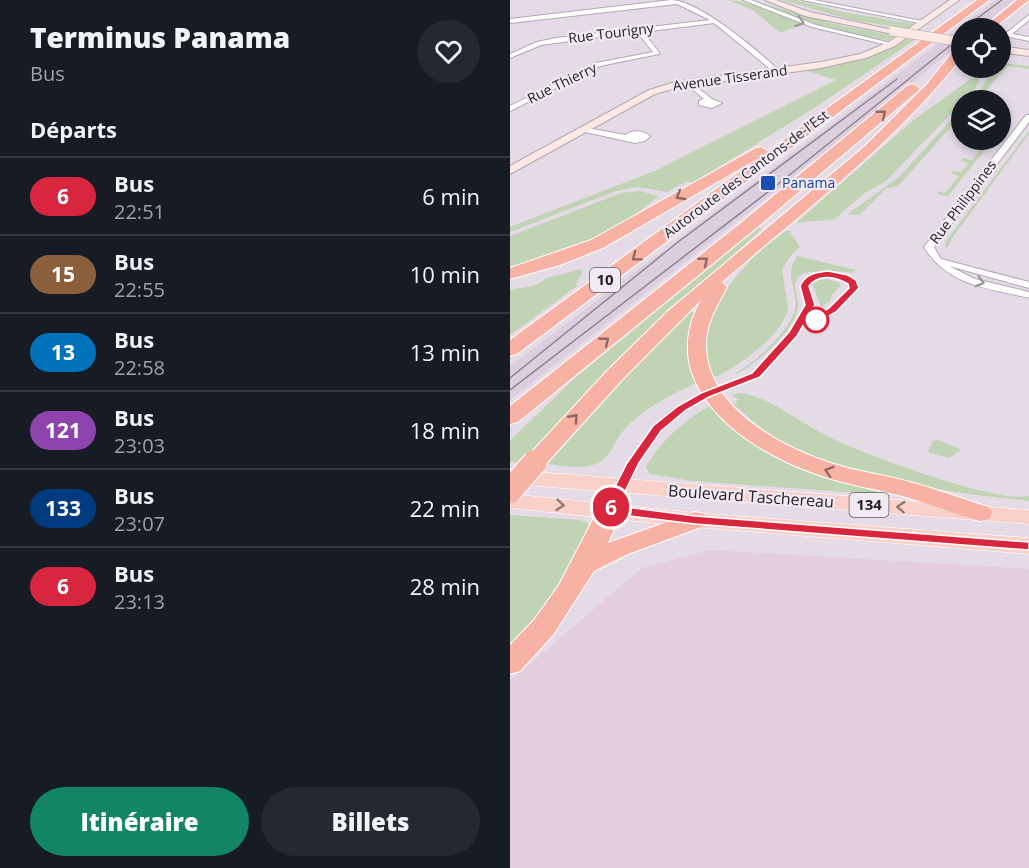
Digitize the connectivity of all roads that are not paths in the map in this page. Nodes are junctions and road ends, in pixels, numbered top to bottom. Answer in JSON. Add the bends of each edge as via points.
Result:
{"nodes":[{"id":1,"x":746,"y":0,"type":"edge"},
{"id":2,"x":769,"y":0,"type":"edge"},
{"id":3,"x":805,"y":0,"type":"edge"},
{"id":4,"x":955,"y":0,"type":"edge"},
{"id":5,"x":984,"y":0,"type":"edge"},
{"id":6,"x":1024,"y":0,"type":"edge"},
{"id":7,"x":676,"y":1,"type":"edge"},
{"id":8,"x":1029,"y":17,"type":"edge"},
{"id":9,"x":1001,"y":18,"type":"edge"},
{"id":10,"x":510,"y":21,"type":"edge"},
{"id":11,"x":716,"y":21,"type":"junction"},
{"id":12,"x":924,"y":22,"type":"junction"},
{"id":13,"x":638,"y":30,"type":"junction"},
{"id":14,"x":1029,"y":39,"type":"edge"},
{"id":15,"x":892,"y":44,"type":"junction"},
{"id":16,"x":951,"y":46,"type":"edge"},
{"id":17,"x":1011,"y":51,"type":"edge"},
{"id":18,"x":1029,"y":53,"type":"edge"},
{"id":19,"x":510,"y":56,"type":"edge"},
{"id":20,"x":951,"y":56,"type":"edge"},
{"id":21,"x":951,"y":63,"type":"edge"},
{"id":22,"x":776,"y":71,"type":"junction"},
{"id":23,"x":688,"y":83,"type":"junction"},
{"id":24,"x":709,"y":99,"type":"dead end"},
{"id":25,"x":510,"y":109,"type":"edge"},
{"id":26,"x":1029,"y":117,"type":"edge"},
{"id":27,"x":810,"y":127,"type":"junction"},
{"id":28,"x":584,"y":129,"type":"junction"},
{"id":29,"x":628,"y":138,"type":"dead end"},
{"id":30,"x":510,"y":171,"type":"edge"},
{"id":31,"x":751,"y":249,"type":"junction"},
{"id":32,"x":938,"y":259,"type":"junction"},
{"id":33,"x":510,"y":274,"type":"edge"},
{"id":34,"x":1029,"y":285,"type":"edge"},
{"id":35,"x":1029,"y":295,"type":"edge"},
{"id":36,"x":510,"y":350,"type":"edge"},
{"id":37,"x":510,"y":417,"type":"edge"},
{"id":38,"x":510,"y":477,"type":"edge"},
{"id":39,"x":621,"y":486,"type":"junction"},
{"id":40,"x":510,"y":491,"type":"edge"},
{"id":41,"x":510,"y":501,"type":"edge"},
{"id":42,"x":609,"y":510,"type":"junction"},
{"id":43,"x":980,"y":513,"type":"junction"},
{"id":44,"x":1029,"y":517,"type":"edge"},
{"id":45,"x":695,"y":520,"type":"junction"},
{"id":46,"x":1029,"y":546,"type":"edge"},
{"id":47,"x":586,"y":564,"type":"junction"},
{"id":48,"x":510,"y":663,"type":"edge"}],
"edges":[{"from":1,"to":15,"type":"street","one_way":true,"via":[[814,26]]},
{"from":2,"to":16,"type":"street","bridge":true,"via":[[808,14]]},
{"from":3,"to":12,"type":"street"},
{"from":4,"to":12,"type":"street","name":"Avenue Tisserand"},
{"from":5,"to":27,"type":"highway","name":"Autoroute des Cantons-de-l'Est","number":"10"},
{"from":6,"to":9,"type":"highway"},
{"from":7,"to":10,"type":"street"},
{"from":7,"to":11,"type":"street"},
{"from":8,"to":14,"type":"street","via":[[1007,35]]},
{"from":11,"to":13,"type":"street","name":"Rue Tourigny"},
{"from":11,"to":22,"type":"street"},
{"from":12,"to":15,"type":"street","name":"Avenue Tisserand"},
{"from":13,"to":19,"type":"street","name":"Rue Tourigny","via":[[539,43]]},
{"from":13,"to":25,"type":"street","name":"Rue Thierry","via":[[657,53],[598,64]]},
{"from":15,"to":22,"type":"street","name":"Avenue Tisserand","via":[[843,61]]},
{"from":17,"to":18,"type":"street"},
{"from":37,"to":20,"type":"highway","one_way":true},
{"from":21,"to":31,"type":"highway","via":[[896,124]]},
{"from":22,"to":23,"type":"street","name":"Avenue Tisserand"},
{"from":23,"to":24,"type":"street"},
{"from":23,"to":28,"type":"street","name":"Avenue Tisserand","via":[[646,94]]},
{"from":26,"to":32,"type":"street","name":"Rue Philippines","via":[[930,242],[929,247]]},
{"from":27,"to":33,"type":"highway","one_way":true,"via":[[728,167],[597,243]]},
{"from":27,"to":36,"type":"highway","name":"Autoroute des Cantons-de-l'Est","number":"10","one_way":true},
{"from":28,"to":29,"type":"street"},
{"from":28,"to":30,"type":"street","name":"Avenue Tisserand"},
{"from":40,"to":31,"type":"highway","one_way":true,"bridge":true,"via":[[636,354]]},
{"from":43,"to":31,"type":"highway","one_way":true,"via":[[814,466],[750,432],[721,405],[704,381],[695,346],[701,314],[716,289]]},
{"from":32,"to":34,"type":"street","name":"Rue Philippines"},
{"from":32,"to":35,"type":"street","name":"Rue Philippines","one_way":true,"via":[[946,270],[957,275]]},
{"from":38,"to":39,"type":"main road","name":"Boulevard Taschereau","number":"134"},
{"from":39,"to":42,"type":"main road"},
{"from":43,"to":39,"type":"main road","name":"Boulevard Taschereau","number":"134","one_way":true},
{"from":41,"to":42,"type":"main road","name":"Boulevard Taschereau","number":"134","one_way":true},
{"from":42,"to":45,"type":"main road","name":"Boulevard Taschereau","number":"134"},
{"from":42,"to":47,"type":"highway"},
{"from":43,"to":44,"type":"main road","name":"Boulevard Taschereau","number":"134"},
{"from":45,"to":46,"type":"main road","name":"Boulevard Taschereau","number":"134"},
{"from":45,"to":47,"type":"highway"},
{"from":47,"to":48,"type":"highway","via":[[556,613]]}]}
